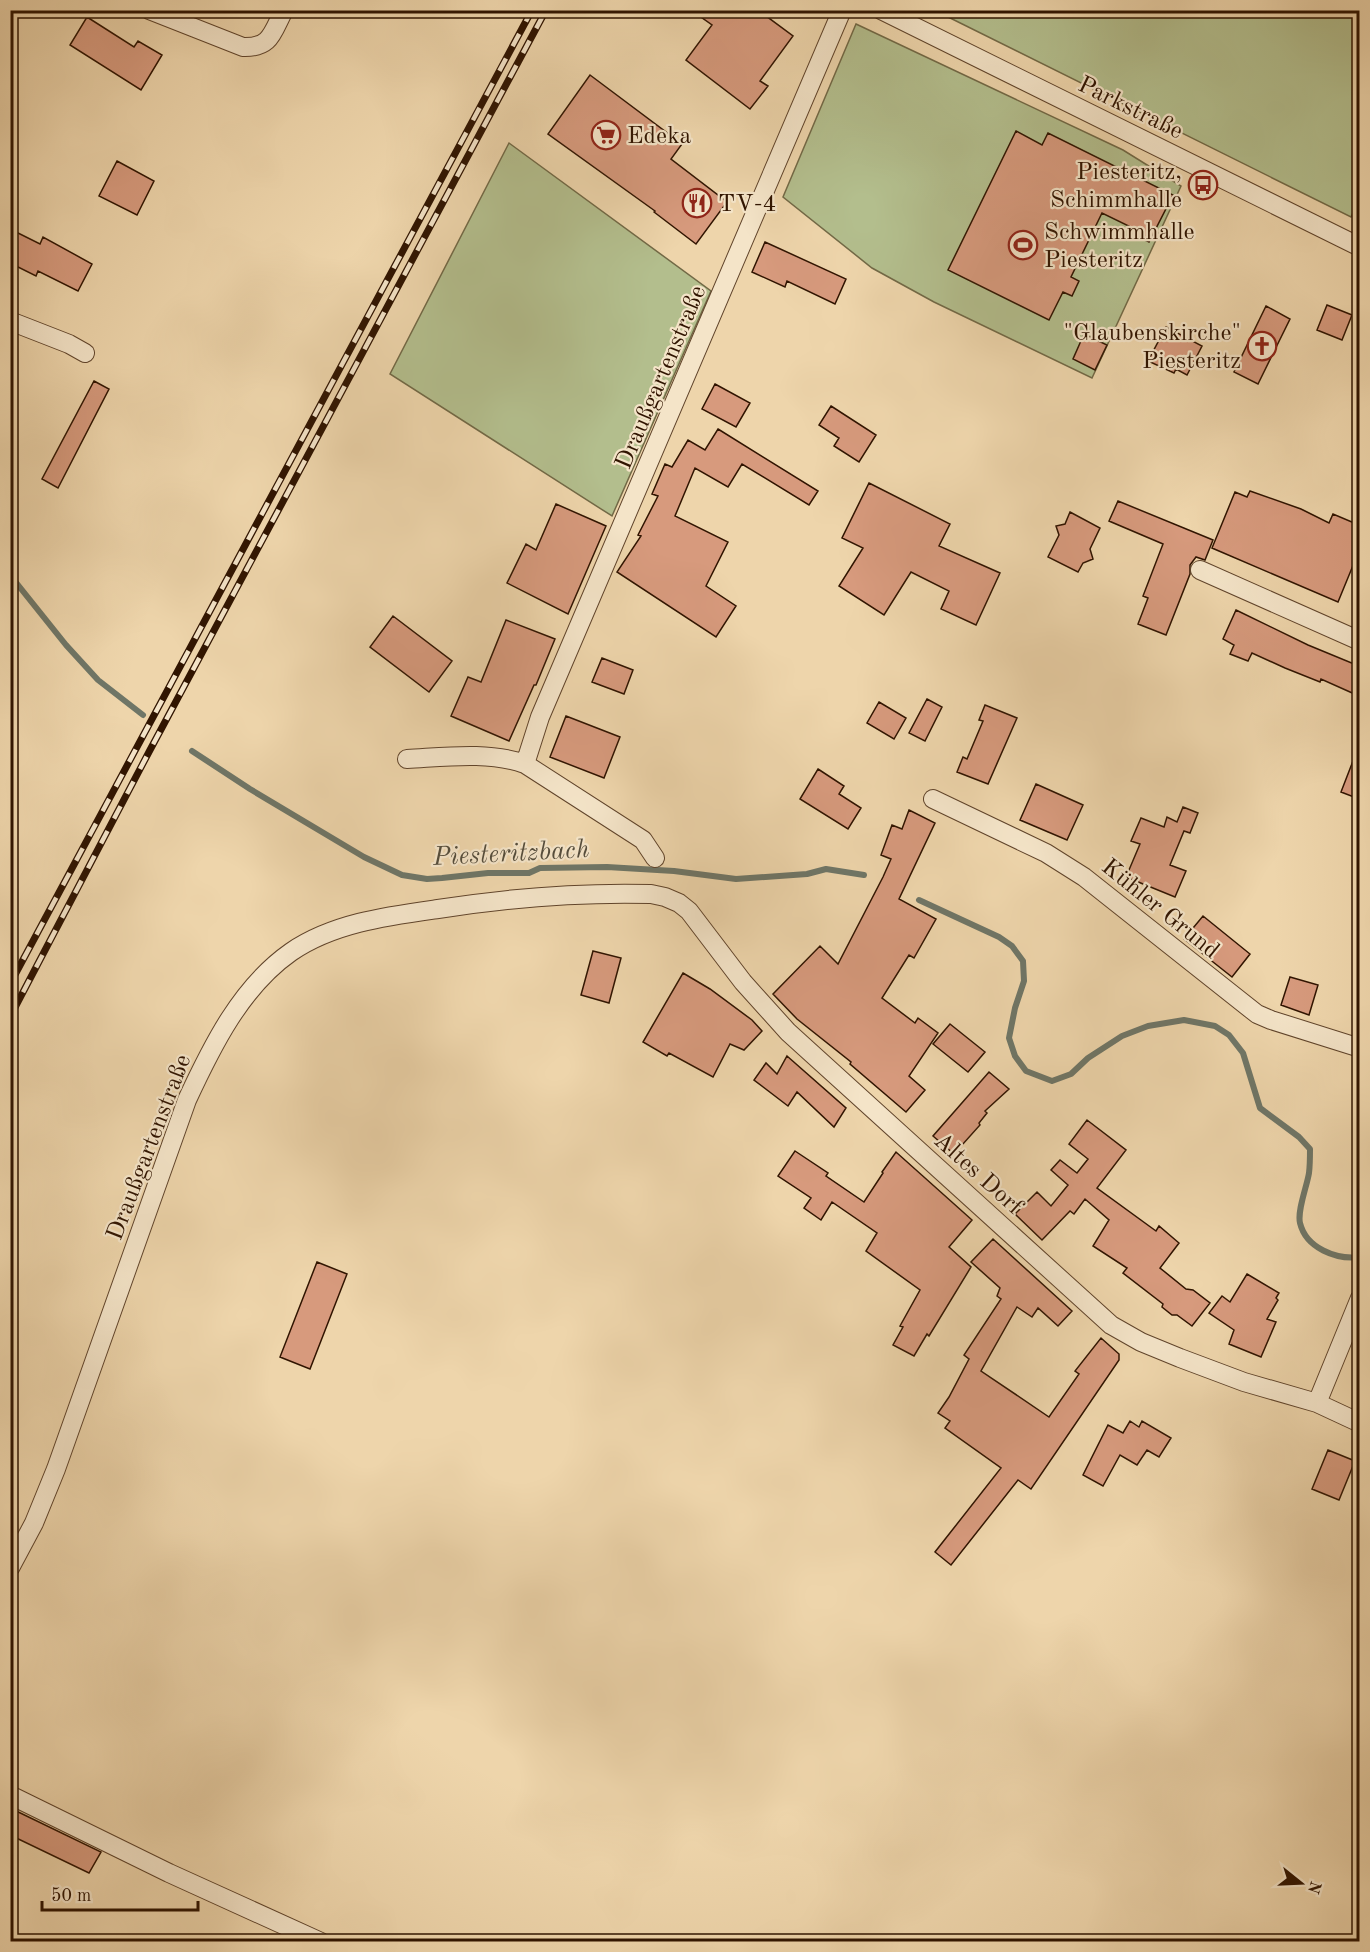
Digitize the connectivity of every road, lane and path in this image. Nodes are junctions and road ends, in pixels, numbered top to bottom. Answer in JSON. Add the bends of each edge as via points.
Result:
{"nodes":[{"id":1,"x":149,"y":10,"type":"edge"},
{"id":2,"x":284,"y":10,"type":"edge"},
{"id":3,"x":842,"y":10,"type":"edge"},
{"id":4,"x":880,"y":10,"type":"edge"},
{"id":5,"x":1359,"y":247,"type":"edge"},
{"id":6,"x":10,"y":321,"type":"edge"},
{"id":7,"x":85,"y":353,"type":"dead end"},
{"id":8,"x":1200,"y":570,"type":"dead end"},
{"id":9,"x":1359,"y":641,"type":"edge"},
{"id":10,"x":407,"y":759,"type":"dead end"},
{"id":11,"x":525,"y":764,"type":"junction"},
{"id":12,"x":933,"y":799,"type":"dead end"},
{"id":13,"x":656,"y":858,"type":"dead end"},
{"id":14,"x":665,"y":897,"type":"joint"},
{"id":15,"x":1359,"y":1048,"type":"edge"},
{"id":16,"x":1359,"y":1298,"type":"edge"},
{"id":17,"x":1317,"y":1403,"type":"junction"},
{"id":18,"x":1359,"y":1424,"type":"edge"},
{"id":19,"x":10,"y":1568,"type":"edge"},
{"id":20,"x":10,"y":1795,"type":"edge"},
{"id":21,"x":321,"y":1941,"type":"edge"}],
"edges":[{"from":1,"to":2,"type":"street","via":[[243,47],[257,48],[267,41]]},
{"from":3,"to":11,"type":"street","name":"Draußgartenstraße","via":[[540,717]]},
{"from":4,"to":5,"type":"street","name":"Parkstraße"},
{"from":6,"to":7,"type":"street"},
{"from":8,"to":9,"type":"street"},
{"from":10,"to":11,"type":"street","via":[[489,757]]},
{"from":11,"to":13,"type":"street","via":[[643,840]]},
{"from":12,"to":15,"type":"street","name":"Kühler Grund","via":[[1062,862],[1257,1014]]},
{"from":14,"to":17,"type":"street","name":"Altes Dorf","via":[[689,911],[742,982],[811,1054],[1111,1325],[1180,1358]]},
{"from":14,"to":19,"type":"street","name":"Draußgartenstraße","via":[[560,894],[374,919],[309,941],[272,968],[223,1029],[187,1100],[56,1468]]},
{"from":16,"to":17,"type":"street"},
{"from":17,"to":18,"type":"street","name":"Altes Dorf"},
{"from":20,"to":21,"type":"street","via":[[169,1873]]}]}
